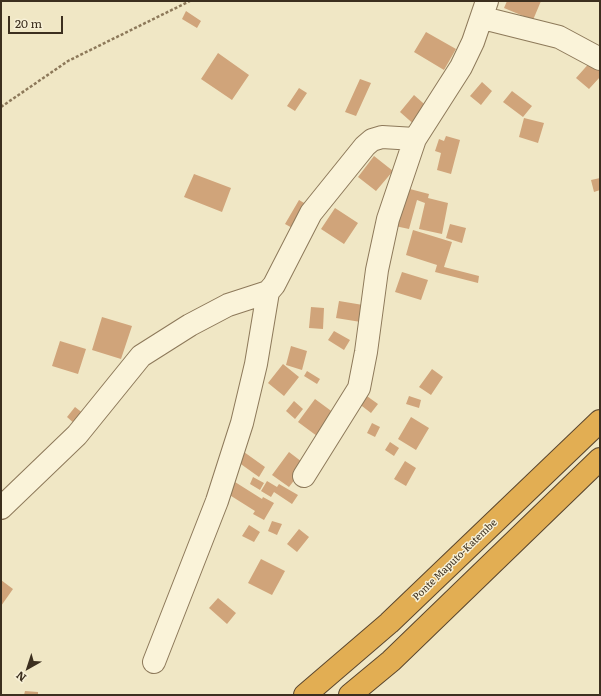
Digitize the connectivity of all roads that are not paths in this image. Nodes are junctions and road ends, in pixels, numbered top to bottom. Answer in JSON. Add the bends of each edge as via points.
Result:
{"nodes":[{"id":1,"x":485,"y":10,"type":"edge"},
{"id":2,"x":600,"y":59,"type":"edge"},
{"id":3,"x":415,"y":139,"type":"junction"},
{"id":4,"x":268,"y":292,"type":"junction"},
{"id":5,"x":600,"y":421,"type":"edge"},
{"id":6,"x":600,"y":459,"type":"edge"},
{"id":7,"x":304,"y":476,"type":"dead end"},
{"id":8,"x":1,"y":508,"type":"edge"},
{"id":9,"x":154,"y":662,"type":"dead end"},
{"id":10,"x":305,"y":695,"type":"edge"},
{"id":11,"x":350,"y":695,"type":"edge"}],
"edges":[{"from":1,"to":2,"type":"street","via":[[559,37]]},
{"from":1,"to":3,"type":"street","via":[[461,67]]},
{"from":3,"to":4,"type":"street","via":[[382,137],[372,140],[365,146],[311,213]]},
{"from":3,"to":7,"type":"street","via":[[388,219],[359,388]]},
{"from":4,"to":8,"type":"street","via":[[228,305],[141,356],[77,435]]},
{"from":4,"to":9,"type":"street","via":[[256,364],[242,422],[217,501]]},
{"from":5,"to":10,"type":"highway","name":"Ponte Maputo-Katembe","via":[[389,623]]},
{"from":6,"to":11,"type":"highway","via":[[391,661]]}]}
